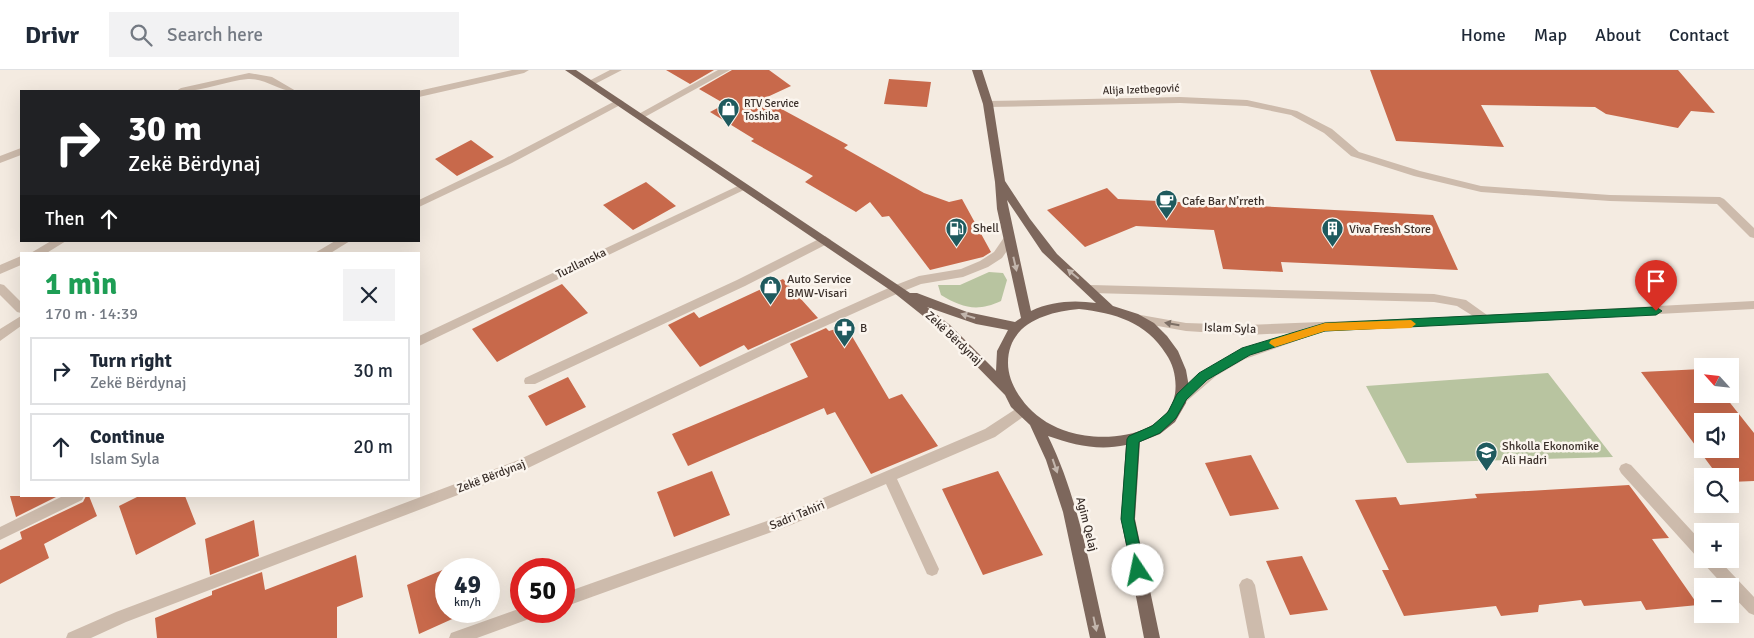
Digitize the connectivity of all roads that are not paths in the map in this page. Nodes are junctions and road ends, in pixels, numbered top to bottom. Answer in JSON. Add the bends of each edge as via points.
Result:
{"nodes":[{"id":1,"x":524,"y":70,"type":"edge"},
{"id":2,"x":570,"y":70,"type":"edge"},
{"id":3,"x":617,"y":70,"type":"edge"},
{"id":4,"x":725,"y":70,"type":"edge"},
{"id":5,"x":977,"y":70,"type":"edge"},
{"id":6,"x":590,"y":83,"type":"junction"},
{"id":7,"x":186,"y":90,"type":"edge"},
{"id":8,"x":289,"y":90,"type":"edge"},
{"id":9,"x":420,"y":94,"type":"edge"},
{"id":10,"x":620,"y":102,"type":"junction"},
{"id":11,"x":988,"y":104,"type":"junction"},
{"id":12,"x":640,"y":116,"type":"junction"},
{"id":13,"x":20,"y":151,"type":"edge"},
{"id":14,"x":0,"y":160,"type":"edge"},
{"id":15,"x":1000,"y":182,"type":"junction"},
{"id":16,"x":742,"y":186,"type":"junction"},
{"id":17,"x":420,"y":204,"type":"edge"},
{"id":18,"x":1754,"y":234,"type":"edge"},
{"id":19,"x":1009,"y":239,"type":"junction"},
{"id":20,"x":825,"y":240,"type":"junction"},
{"id":21,"x":59,"y":242,"type":"edge"},
{"id":22,"x":343,"y":242,"type":"edge"},
{"id":23,"x":39,"y":252,"type":"edge"},
{"id":24,"x":324,"y":252,"type":"edge"},
{"id":25,"x":20,"y":260,"type":"edge"},
{"id":26,"x":0,"y":270,"type":"edge"},
{"id":27,"x":0,"y":288,"type":"edge"},
{"id":28,"x":896,"y":289,"type":"junction"},
{"id":29,"x":1091,"y":289,"type":"junction"},
{"id":30,"x":1754,"y":305,"type":"edge"},
{"id":31,"x":1108,"y":308,"type":"junction"},
{"id":32,"x":20,"y":309,"type":"edge"},
{"id":33,"x":1028,"y":318,"type":"junction"},
{"id":34,"x":1135,"y":318,"type":"junction"},
{"id":35,"x":1484,"y":320,"type":"junction"},
{"id":36,"x":20,"y":321,"type":"edge"},
{"id":37,"x":1016,"y":327,"type":"junction"},
{"id":38,"x":1325,"y":327,"type":"junction"},
{"id":39,"x":0,"y":336,"type":"edge"},
{"id":40,"x":420,"y":341,"type":"edge"},
{"id":41,"x":530,"y":381,"type":"dead end"},
{"id":42,"x":1008,"y":391,"type":"junction"},
{"id":43,"x":1182,"y":397,"type":"junction"},
{"id":44,"x":1022,"y":410,"type":"junction"},
{"id":45,"x":1035,"y":422,"type":"junction"},
{"id":46,"x":1133,"y":439,"type":"junction"},
{"id":47,"x":1626,"y":469,"type":"dead end"},
{"id":48,"x":889,"y":476,"type":"junction"},
{"id":49,"x":75,"y":497,"type":"edge"},
{"id":50,"x":0,"y":534,"type":"edge"},
{"id":51,"x":1694,"y":543,"type":"edge"},
{"id":52,"x":1717,"y":568,"type":"edge"},
{"id":53,"x":932,"y":569,"type":"dead end"},
{"id":54,"x":1247,"y":585,"type":"dead end"},
{"id":55,"x":575,"y":596,"type":"edge"},
{"id":56,"x":1754,"y":608,"type":"edge"},
{"id":57,"x":510,"y":619,"type":"edge"},
{"id":58,"x":74,"y":638,"type":"edge"},
{"id":59,"x":457,"y":638,"type":"edge"},
{"id":60,"x":1098,"y":638,"type":"edge"},
{"id":61,"x":1152,"y":638,"type":"edge"},
{"id":62,"x":1256,"y":638,"type":"edge"}],
"edges":[{"from":1,"to":9,"type":"street"},
{"from":2,"to":6,"type":"main road","name":"Zekë Bërdynaj"},
{"from":3,"to":6,"type":"street"},
{"from":4,"to":12,"type":"street"},
{"from":5,"to":11,"type":"main road"},
{"from":6,"to":10,"type":"main road","name":"Zekë Bërdynaj"},
{"from":7,"to":8,"type":"street","via":[[249,76],[269,79]]},
{"from":10,"to":12,"type":"main road","name":"Zekë Bërdynaj"},
{"from":10,"to":17,"type":"street"},
{"from":11,"to":15,"type":"main road"},
{"from":11,"to":18,"type":"street","name":"Alija Izetbegović","via":[[1180,100],[1247,102],[1294,114],[1328,131],[1355,154],[1418,174],[1481,189],[1610,198],[1720,201]]},
{"from":12,"to":16,"type":"main road","name":"Zekë Bërdynaj"},
{"from":13,"to":14,"type":"street"},
{"from":15,"to":19,"type":"main road"},
{"from":29,"to":15,"type":"main road","one_way":true,"via":[[1054,257],[1030,228]]},
{"from":16,"to":20,"type":"main road","name":"Zekë Bërdynaj"},
{"from":16,"to":40,"type":"street","name":"Tuzllanska"},
{"from":19,"to":28,"type":"street","via":[[998,255],[984,264],[963,273],[919,280]]},
{"from":19,"to":33,"type":"main road","one_way":true},
{"from":20,"to":28,"type":"main road","name":"Zekë Bërdynaj"},
{"from":20,"to":41,"type":"street","via":[[741,283]]},
{"from":21,"to":23,"type":"street"},
{"from":22,"to":24,"type":"street"},
{"from":25,"to":26,"type":"street"},
{"from":27,"to":32,"type":"street"},
{"from":37,"to":28,"type":"main road","name":"Zekë Bërdynaj","one_way":true,"via":[[995,325],[944,309]]},
{"from":28,"to":42,"type":"main road","name":"Zekë Bërdynaj","via":[[946,328]]},
{"from":28,"to":58,"type":"street","name":"Zekë Bërdynaj","via":[[521,465],[121,617]]},
{"from":29,"to":31,"type":"main road"},
{"from":29,"to":35,"type":"street","via":[[1434,298],[1471,305]]},
{"from":30,"to":35,"type":"street","name":"Islam Syla"},
{"from":31,"to":33,"type":"main road","name":"Zekë Bërdynaj","via":[[1079,304],[1051,308]]},
{"from":31,"to":34,"type":"main road","name":"Zekë Bërdynaj"},
{"from":33,"to":37,"type":"main road","name":"Zekë Bërdynaj"},
{"from":38,"to":34,"type":"street","name":"Islam Syla","one_way":true,"via":[[1247,330],[1186,326]]},
{"from":34,"to":43,"type":"main road","name":"Zekë Bërdynaj","via":[[1158,333],[1174,352],[1182,374]]},
{"from":35,"to":38,"type":"street","name":"Islam Syla"},
{"from":36,"to":39,"type":"street"},
{"from":37,"to":42,"type":"main road","name":"Zekë Bërdynaj","via":[[1003,350],[1001,370]]},
{"from":38,"to":43,"type":"street","name":"Islam Syla","via":[[1246,352],[1203,376]]},
{"from":42,"to":44,"type":"main road","name":"Zekë Bërdynaj"},
{"from":43,"to":46,"type":"main road","name":"Zekë Bërdynaj","via":[[1172,415],[1156,430]]},
{"from":44,"to":45,"type":"main road","name":"Zekë Bërdynaj"},
{"from":44,"to":48,"type":"street","name":"Sadri Tahiri","via":[[990,434]]},
{"from":45,"to":46,"type":"main road","name":"Zekë Bërdynaj","via":[[1069,438],[1091,442]]},
{"from":45,"to":60,"type":"main road","name":"Agim Qelaj","one_way":true,"via":[[1053,460],[1070,512]]},
{"from":46,"to":61,"type":"main road","via":[[1128,519]]},
{"from":47,"to":51,"type":"street"},
{"from":48,"to":53,"type":"street"},
{"from":48,"to":55,"type":"street","name":"Sadri Tahiri","via":[[786,521]]},
{"from":49,"to":50,"type":"street"},
{"from":52,"to":56,"type":"street"},
{"from":54,"to":62,"type":"street"},
{"from":57,"to":59,"type":"street"}]}
